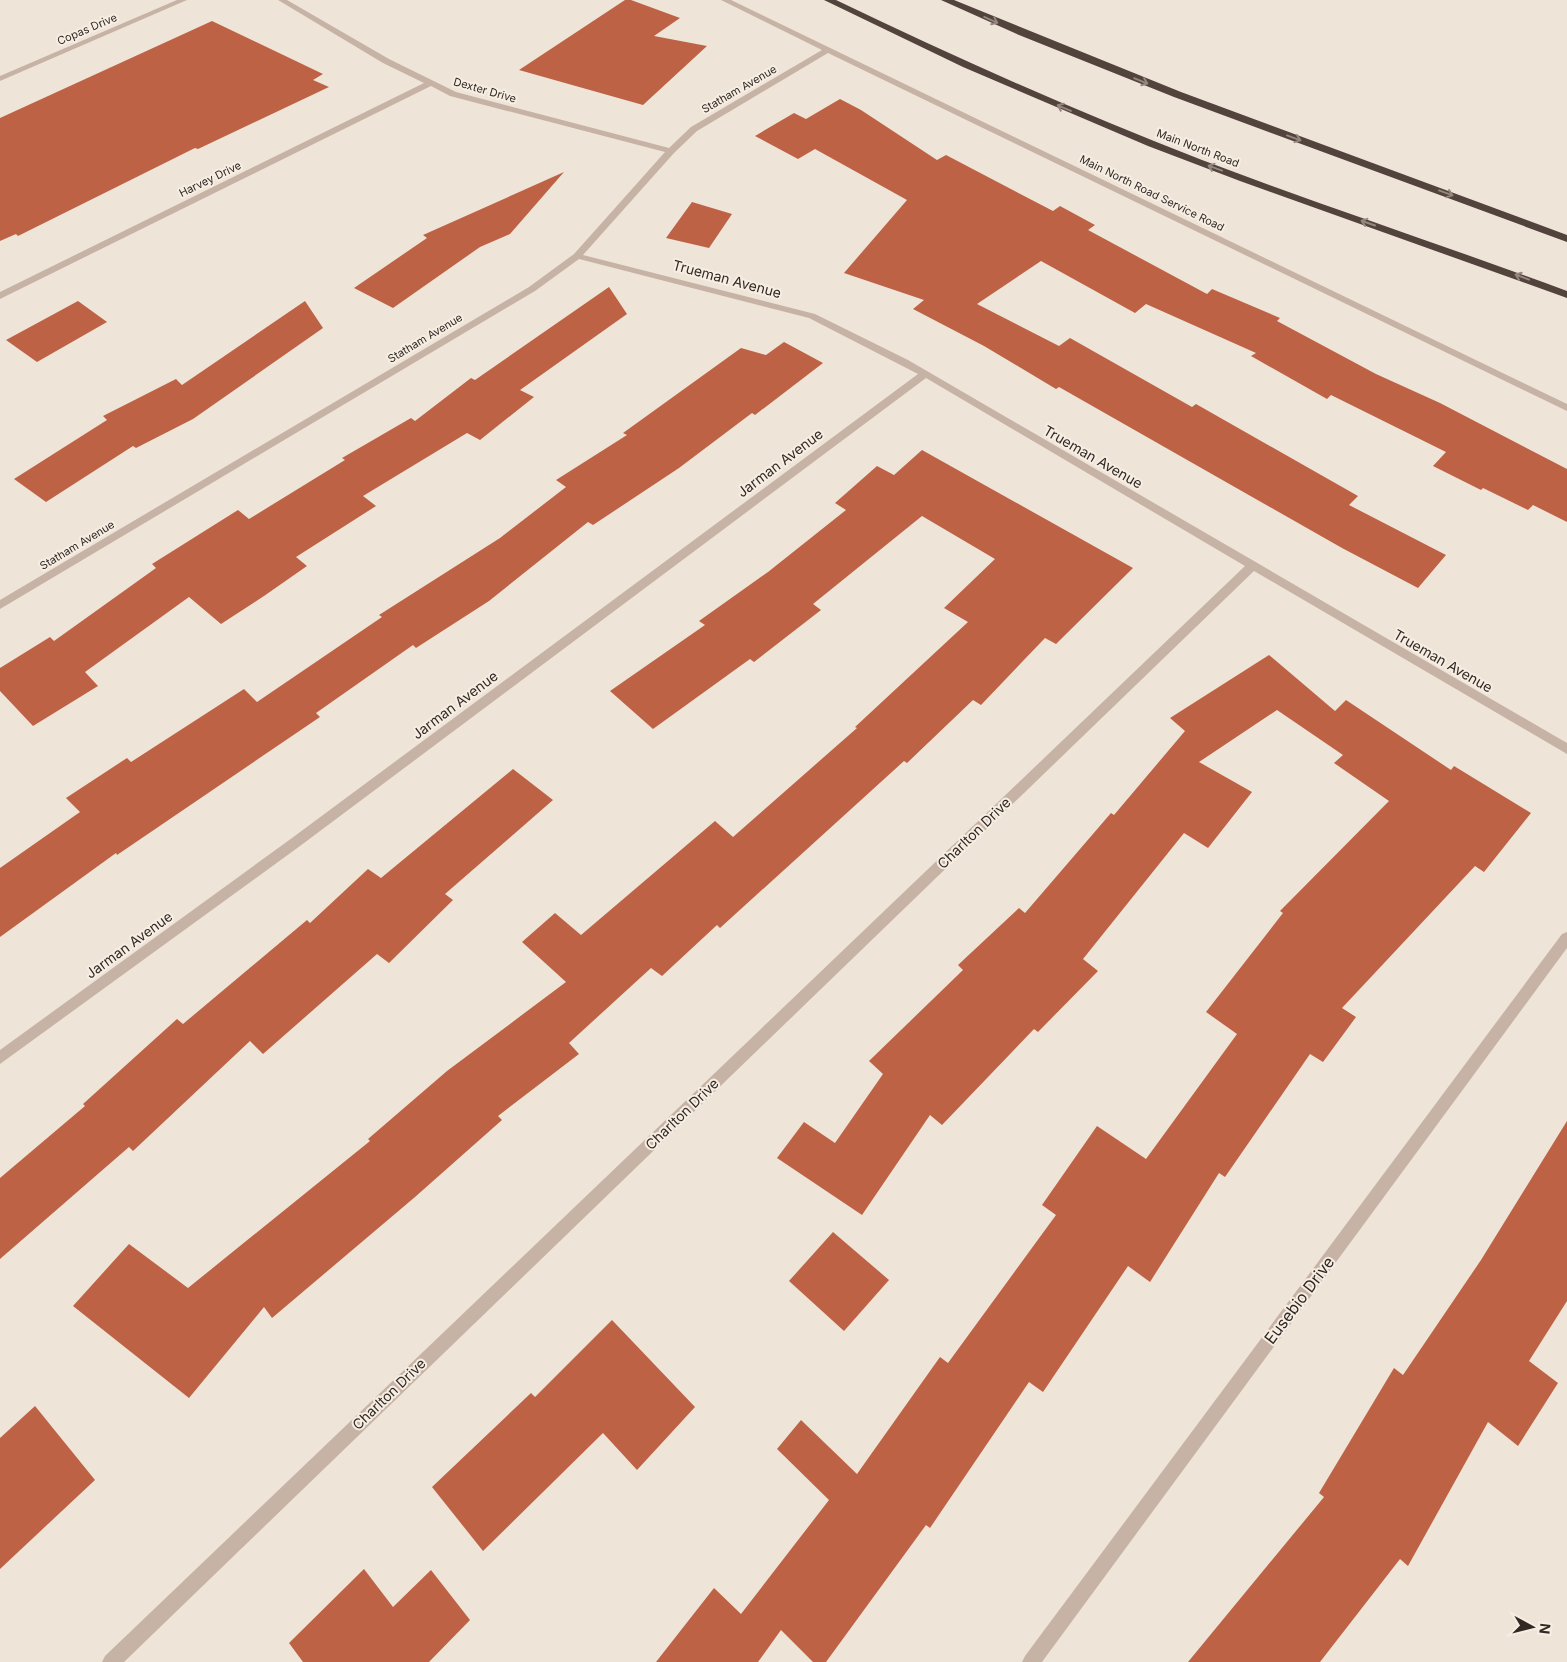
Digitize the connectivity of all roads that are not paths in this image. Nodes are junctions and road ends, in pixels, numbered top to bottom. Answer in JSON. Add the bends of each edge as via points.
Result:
{"nodes":[{"id":1,"x":183,"y":0,"type":"edge"},
{"id":2,"x":282,"y":0,"type":"edge"},
{"id":3,"x":725,"y":0,"type":"edge"},
{"id":4,"x":829,"y":0,"type":"edge"},
{"id":5,"x":946,"y":0,"type":"edge"},
{"id":6,"x":828,"y":50,"type":"junction"},
{"id":7,"x":0,"y":79,"type":"edge"},
{"id":8,"x":431,"y":83,"type":"junction"},
{"id":9,"x":671,"y":151,"type":"junction"},
{"id":10,"x":1567,"y":239,"type":"edge"},
{"id":11,"x":576,"y":256,"type":"junction"},
{"id":12,"x":1567,"y":295,"type":"edge"},
{"id":13,"x":0,"y":296,"type":"edge"},
{"id":14,"x":926,"y":374,"type":"junction"},
{"id":15,"x":1567,"y":408,"type":"edge"},
{"id":16,"x":1252,"y":566,"type":"junction"},
{"id":17,"x":0,"y":605,"type":"edge"},
{"id":18,"x":1567,"y":749,"type":"edge"},
{"id":19,"x":1567,"y":938,"type":"edge"},
{"id":20,"x":0,"y":1058,"type":"edge"},
{"id":21,"x":111,"y":1662,"type":"edge"},
{"id":22,"x":1031,"y":1662,"type":"edge"}],
"edges":[{"from":1,"to":7,"type":"street","name":"Copas Drive"},
{"from":2,"to":8,"type":"street","name":"Dexter Drive","via":[[386,61]]},
{"from":3,"to":6,"type":"street","name":"Main North Road Service Road"},
{"from":12,"to":4,"type":"highway","name":"Main North Road","one_way":true,"via":[[1190,159],[1066,109],[914,42]]},
{"from":5,"to":10,"type":"highway","one_way":true,"via":[[1026,36],[1195,103]]},
{"from":6,"to":9,"type":"street","name":"Statham Avenue","via":[[694,129]]},
{"from":6,"to":15,"type":"street","name":"Main North Road Service Road"},
{"from":8,"to":9,"type":"street","name":"Dexter Drive","via":[[453,94]]},
{"from":8,"to":13,"type":"street","name":"Harvey Drive"},
{"from":9,"to":11,"type":"street","name":"Statham Avenue"},
{"from":11,"to":14,"type":"street","name":"Trueman Avenue","via":[[812,316]]},
{"from":11,"to":17,"type":"street","name":"Statham Avenue","via":[[532,288]]},
{"from":14,"to":16,"type":"street","name":"Trueman Avenue"},
{"from":14,"to":20,"type":"street","name":"Jarman Avenue"},
{"from":16,"to":18,"type":"street","name":"Trueman Avenue"},
{"from":16,"to":21,"type":"street","name":"Charlton Drive"},
{"from":19,"to":22,"type":"street","name":"Eusebio Drive"}]}
